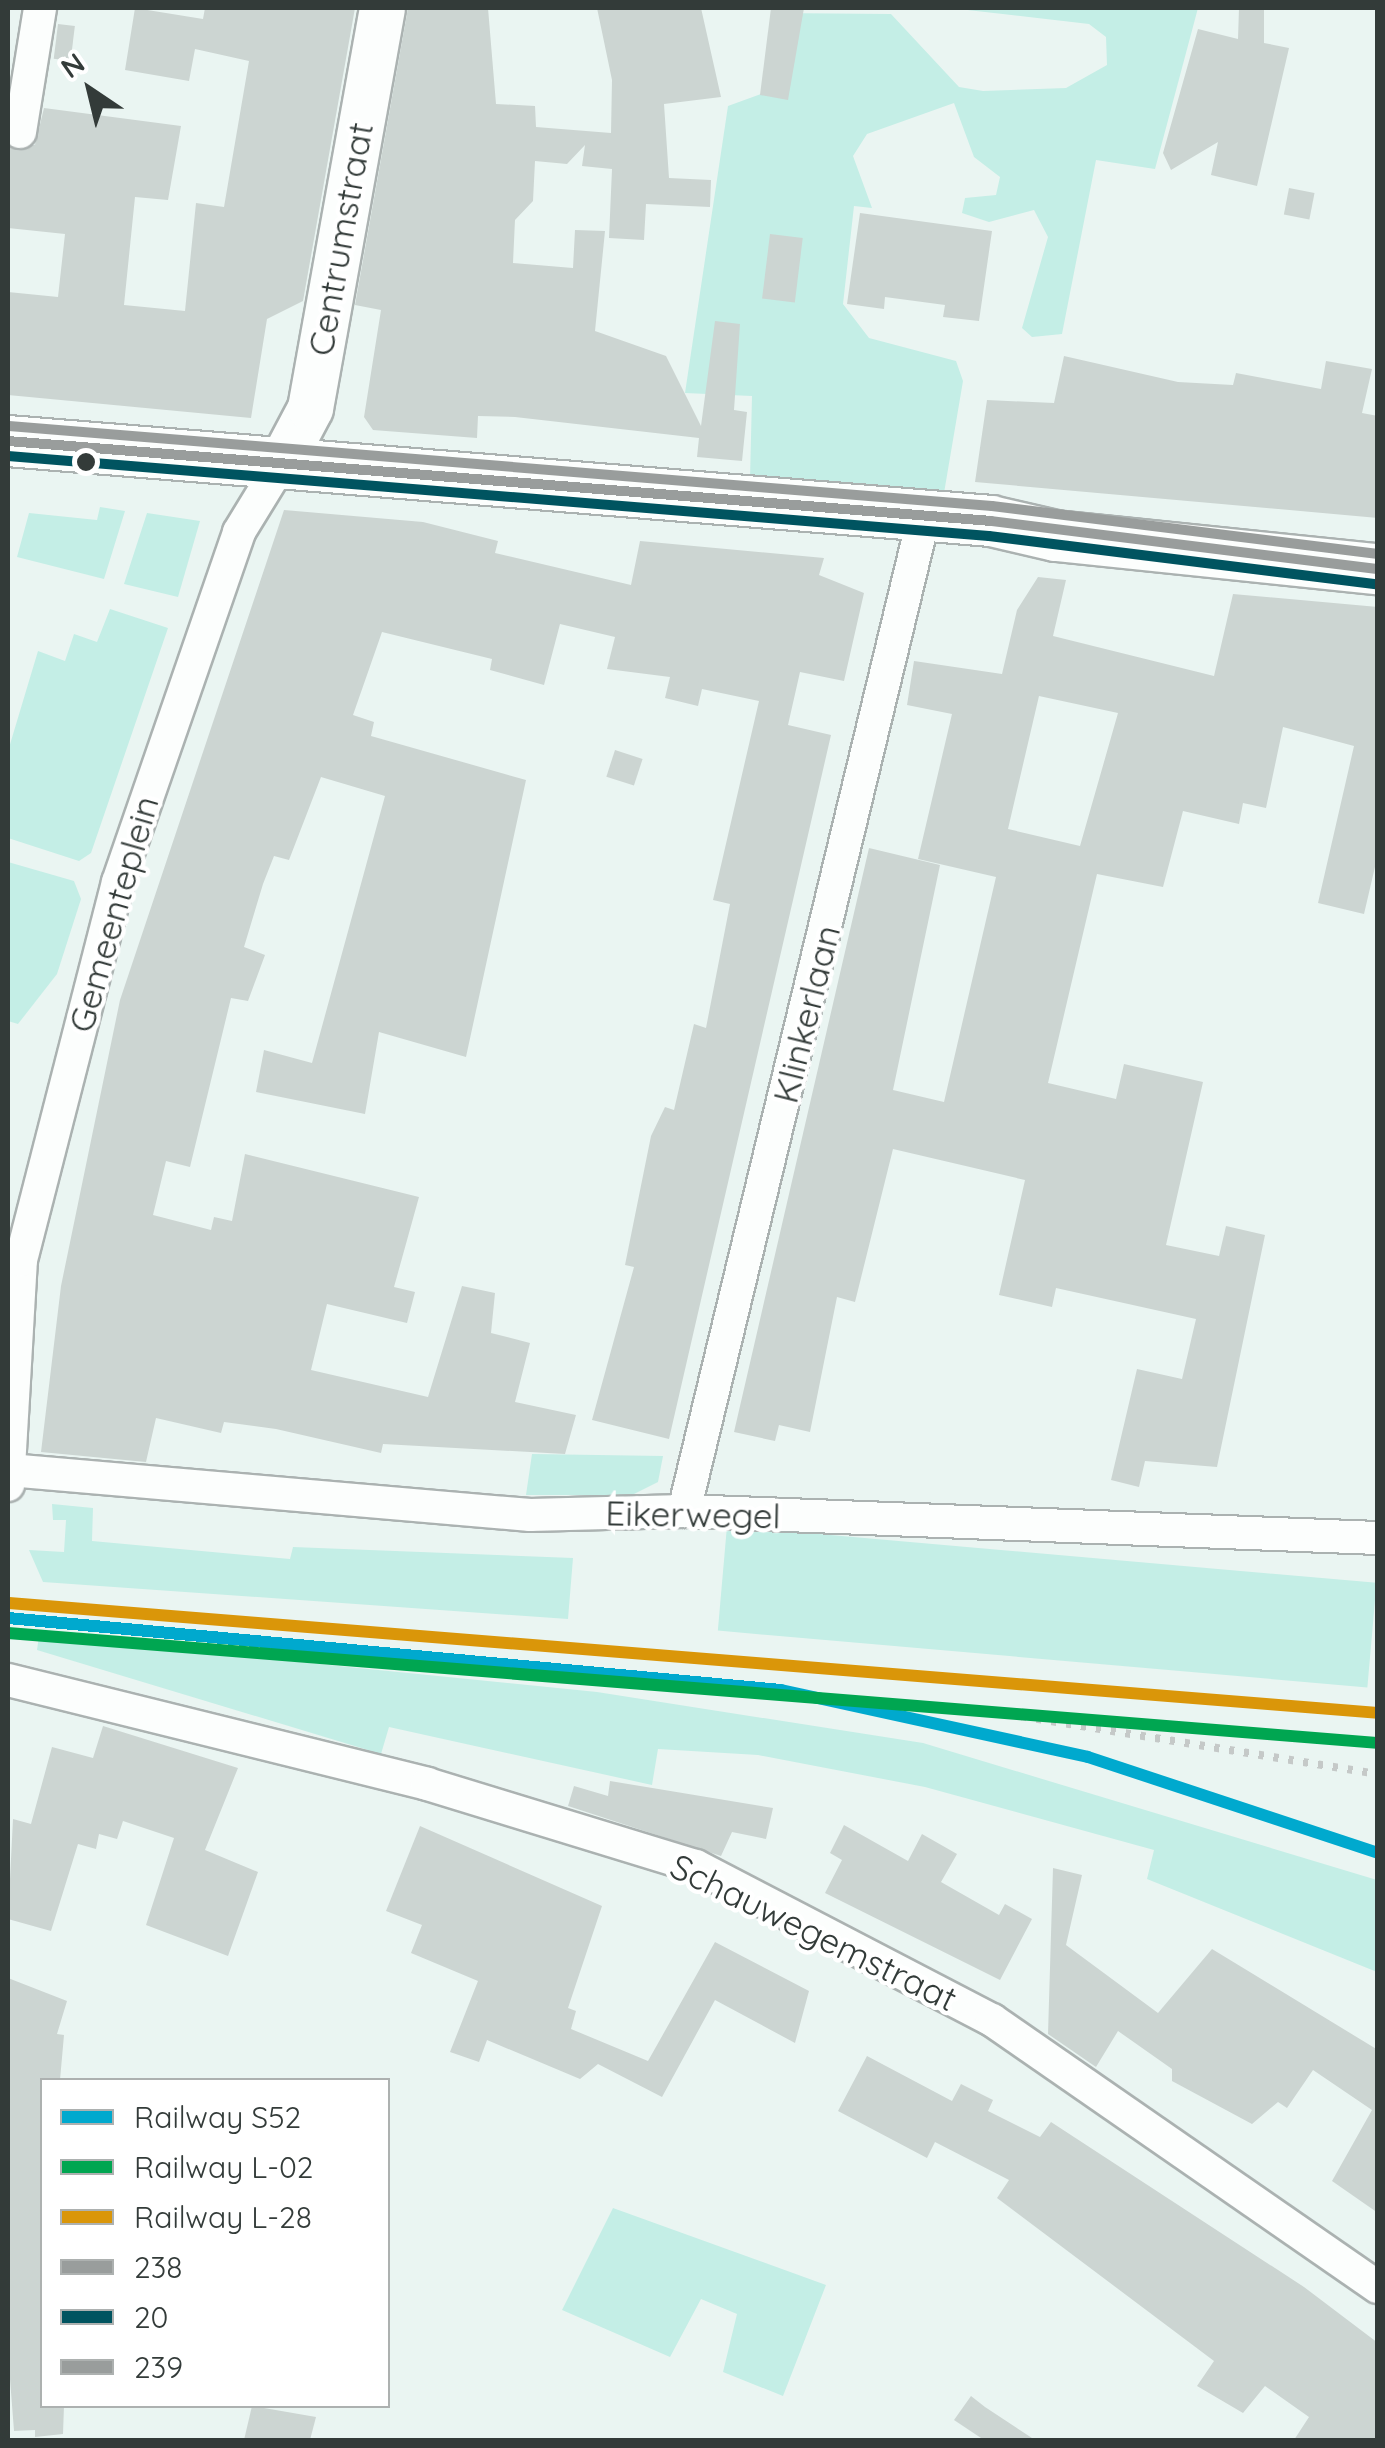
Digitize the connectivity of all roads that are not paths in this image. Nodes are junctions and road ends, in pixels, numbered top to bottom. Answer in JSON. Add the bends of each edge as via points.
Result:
{"nodes":[{"id":1,"x":40,"y":8,"type":"edge"},
{"id":2,"x":382,"y":8,"type":"edge"},
{"id":3,"x":20,"y":132,"type":"dead end"},
{"id":4,"x":8,"y":441,"type":"edge"},
{"id":5,"x":280,"y":464,"type":"junction"},
{"id":6,"x":924,"y":516,"type":"junction"},
{"id":7,"x":1378,"y":569,"type":"edge"},
{"id":8,"x":8,"y":1478,"type":"edge"},
{"id":9,"x":684,"y":1511,"type":"junction"},
{"id":10,"x":1378,"y":1538,"type":"edge"},
{"id":11,"x":8,"y":1680,"type":"edge"},
{"id":12,"x":1378,"y":2287,"type":"edge"}],
"edges":[{"from":1,"to":3,"type":"street"},
{"from":2,"to":5,"type":"main road","name":"Centrumstraat","via":[[310,408]]},
{"from":4,"to":5,"type":"main road"},
{"from":5,"to":6,"type":"main road"},
{"from":5,"to":8,"type":"street","name":"Gemeenteplein","via":[[239,532],[118,882],[21,1260]]},
{"from":6,"to":7,"type":"main road"},
{"from":6,"to":9,"type":"street","name":"Klinkerlaan"},
{"from":8,"to":9,"type":"street","name":"Eikerwegel","via":[[530,1515]]},
{"from":9,"to":10,"type":"street","name":"Eikerwegel"},
{"from":11,"to":12,"type":"street","name":"Schauwegemstraat","via":[[408,1778],[696,1866],[992,2020]]}]}
